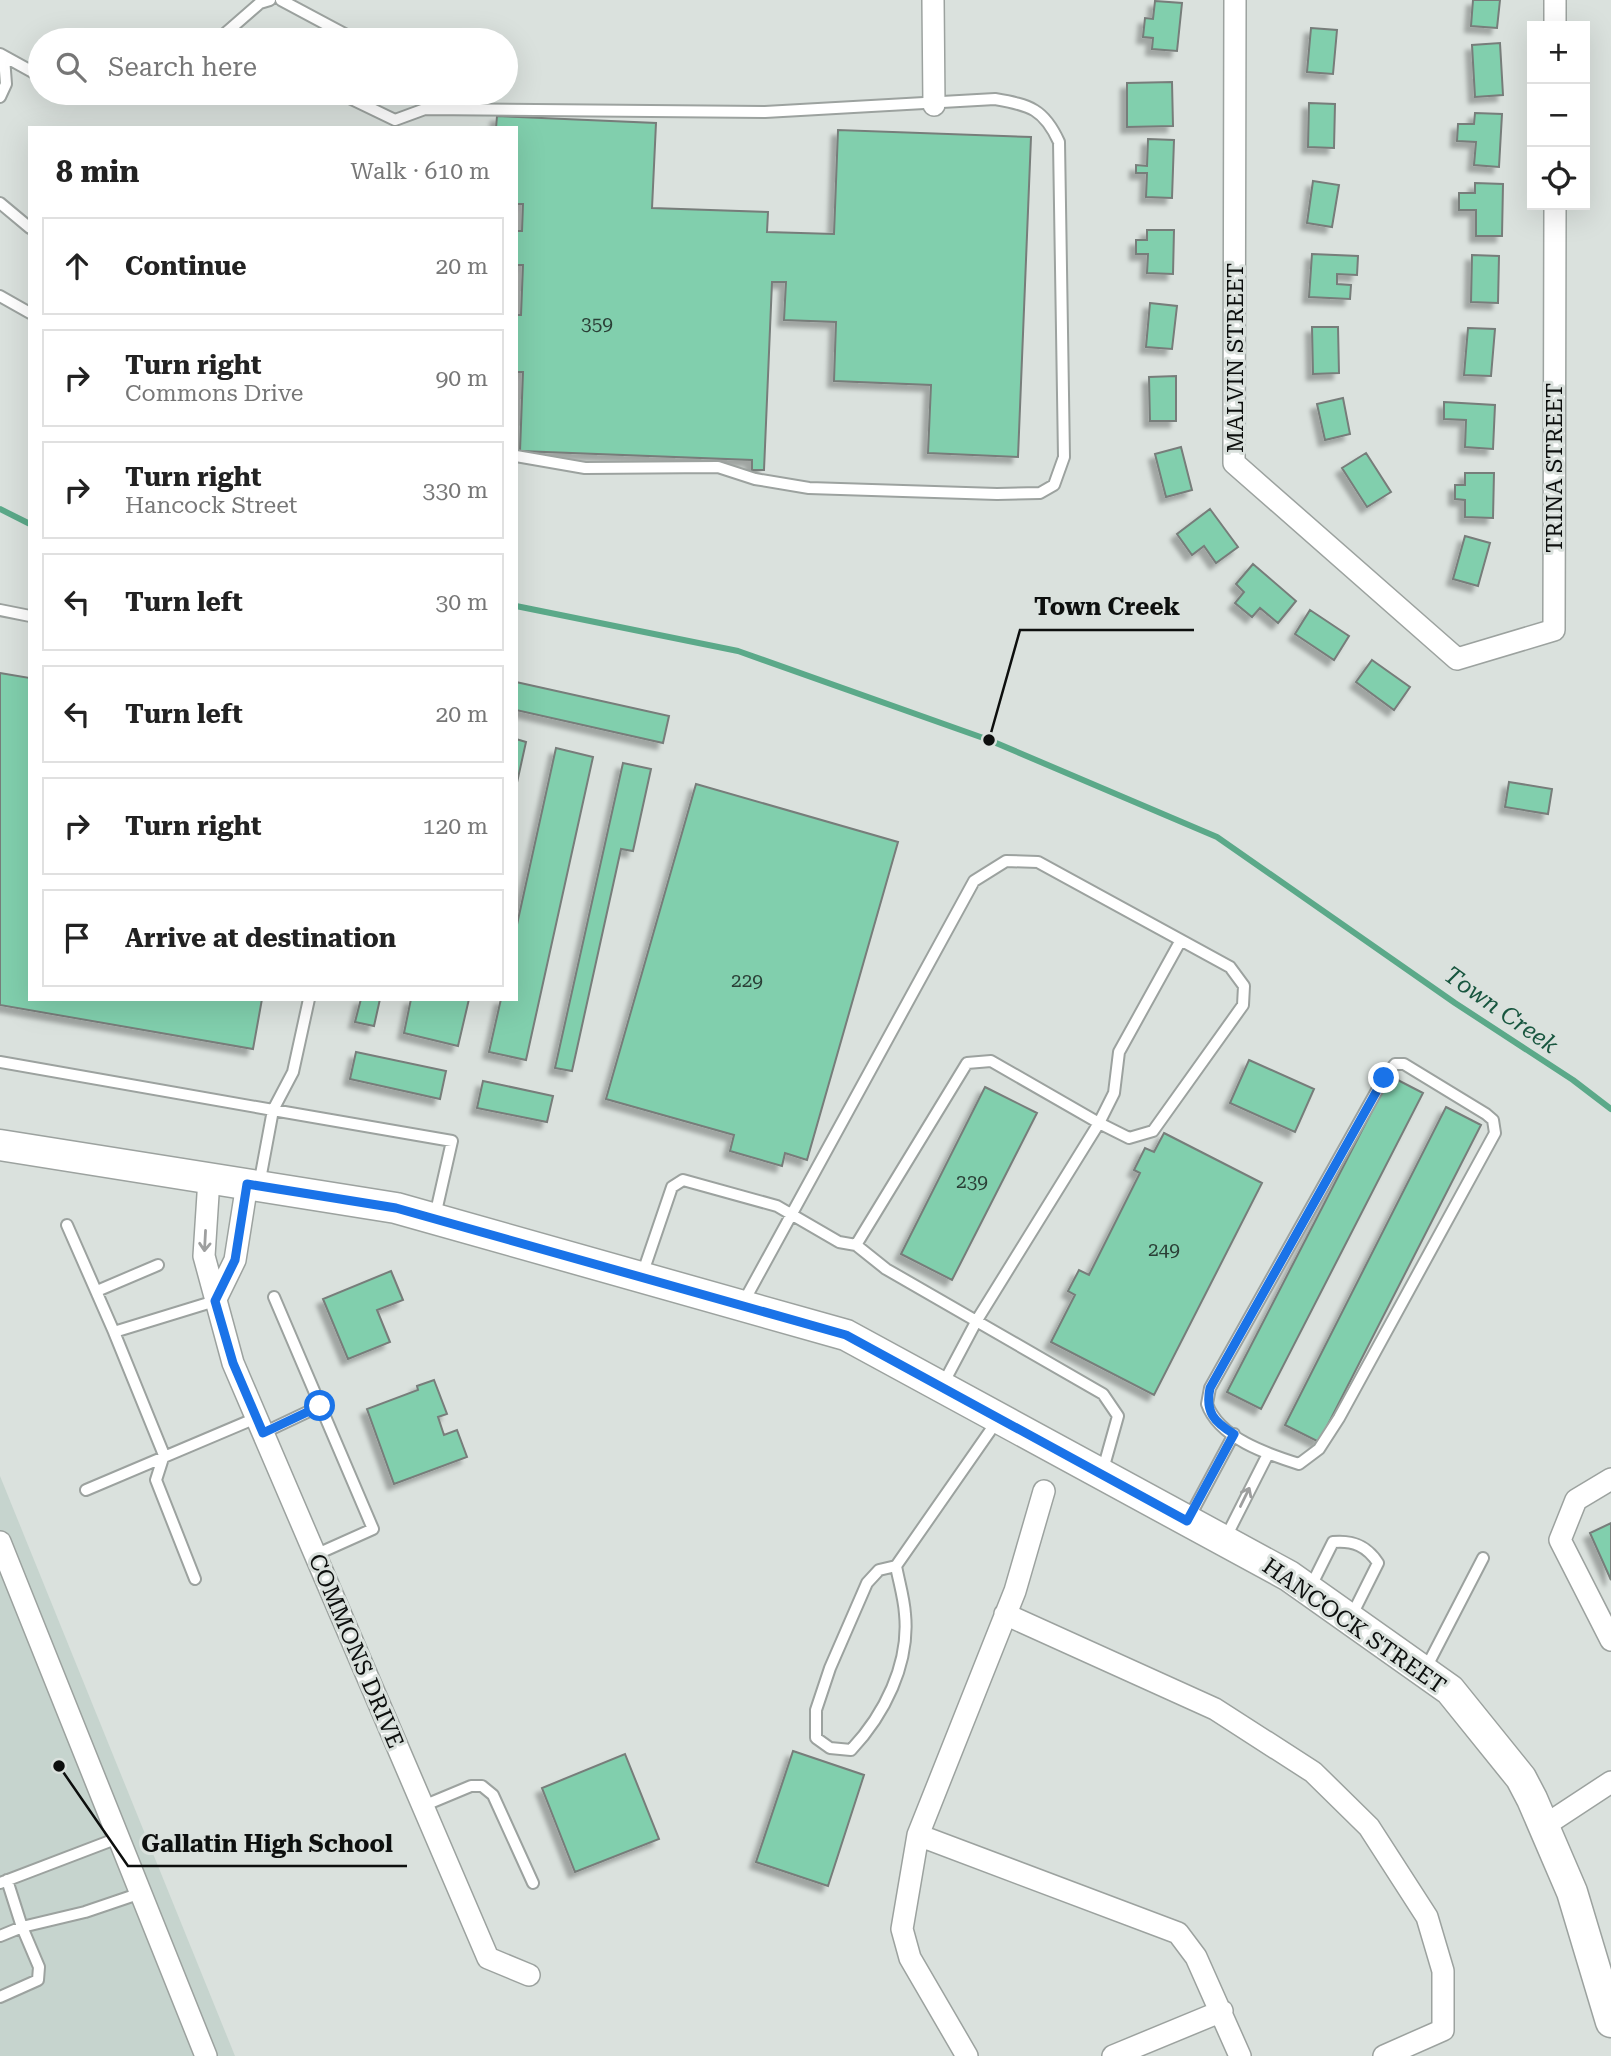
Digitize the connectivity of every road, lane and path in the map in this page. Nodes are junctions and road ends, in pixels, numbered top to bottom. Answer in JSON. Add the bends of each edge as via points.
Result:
{"nodes":[{"id":1,"x":270,"y":0,"type":"edge"},
{"id":2,"x":281,"y":0,"type":"edge"},
{"id":3,"x":933,"y":0,"type":"edge"},
{"id":4,"x":1235,"y":0,"type":"edge"},
{"id":5,"x":1555,"y":0,"type":"edge"},
{"id":6,"x":1555,"y":21,"type":"edge"},
{"id":7,"x":234,"y":28,"type":"edge"},
{"id":8,"x":333,"y":28,"type":"edge"},
{"id":9,"x":2,"y":55,"type":"edge"},
{"id":10,"x":28,"y":69,"type":"edge"},
{"id":11,"x":0,"y":97,"type":"edge"},
{"id":12,"x":934,"y":104,"type":"junction"},
{"id":13,"x":361,"y":105,"type":"edge"},
{"id":14,"x":397,"y":124,"type":"edge"},
{"id":15,"x":0,"y":203,"type":"edge"},
{"id":16,"x":1555,"y":210,"type":"edge"},
{"id":17,"x":28,"y":226,"type":"edge"},
{"id":18,"x":0,"y":296,"type":"edge"},
{"id":19,"x":28,"y":312,"type":"edge"},
{"id":20,"x":518,"y":456,"type":"edge"},
{"id":21,"x":0,"y":610,"type":"edge"},
{"id":22,"x":28,"y":616,"type":"edge"},
{"id":23,"x":1457,"y":659,"type":"joint"},
{"id":24,"x":1181,"y":940,"type":"junction"},
{"id":25,"x":309,"y":1001,"type":"edge"},
{"id":26,"x":0,"y":1062,"type":"edge"},
{"id":27,"x":274,"y":1110,"type":"junction"},
{"id":28,"x":1099,"y":1123,"type":"junction"},
{"id":29,"x":0,"y":1145,"type":"edge"},
{"id":30,"x":209,"y":1178,"type":"junction"},
{"id":31,"x":253,"y":1185,"type":"junction"},
{"id":32,"x":792,"y":1216,"type":"junction"},
{"id":33,"x":434,"y":1219,"type":"junction"},
{"id":34,"x":67,"y":1225,"type":"dead end"},
{"id":35,"x":856,"y":1245,"type":"junction"},
{"id":36,"x":158,"y":1265,"type":"dead end"},
{"id":37,"x":642,"y":1277,"type":"junction"},
{"id":38,"x":97,"y":1291,"type":"junction"},
{"id":39,"x":274,"y":1297,"type":"dead end"},
{"id":40,"x":215,"y":1301,"type":"junction"},
{"id":41,"x":742,"y":1305,"type":"junction"},
{"id":42,"x":977,"y":1320,"type":"junction"},
{"id":43,"x":114,"y":1332,"type":"junction"},
{"id":44,"x":942,"y":1387,"type":"junction"},
{"id":45,"x":320,"y":1406,"type":"junction"},
{"id":46,"x":999,"y":1418,"type":"junction"},
{"id":47,"x":260,"y":1425,"type":"junction"},
{"id":48,"x":1234,"y":1434,"type":"junction"},
{"id":49,"x":1268,"y":1454,"type":"junction"},
{"id":50,"x":164,"y":1455,"type":"junction"},
{"id":51,"x":1102,"y":1475,"type":"junction"},
{"id":52,"x":1611,"y":1479,"type":"edge"},
{"id":53,"x":86,"y":1490,"type":"dead end"},
{"id":54,"x":1044,"y":1491,"type":"dead end"},
{"id":55,"x":1187,"y":1521,"type":"junction"},
{"id":56,"x":1224,"y":1541,"type":"junction"},
{"id":57,"x":0,"y":1542,"type":"edge"},
{"id":58,"x":315,"y":1555,"type":"junction"},
{"id":59,"x":1483,"y":1558,"type":"dead end"},
{"id":60,"x":896,"y":1566,"type":"junction"},
{"id":61,"x":195,"y":1579,"type":"dead end"},
{"id":62,"x":1309,"y":1591,"type":"junction"},
{"id":63,"x":1005,"y":1614,"type":"junction"},
{"id":64,"x":1350,"y":1619,"type":"junction"},
{"id":65,"x":1611,"y":1640,"type":"edge"},
{"id":66,"x":1424,"y":1672,"type":"junction"},
{"id":67,"x":1611,"y":1782,"type":"edge"},
{"id":68,"x":423,"y":1806,"type":"junction"},
{"id":69,"x":1544,"y":1826,"type":"junction"},
{"id":70,"x":918,"y":1835,"type":"junction"},
{"id":71,"x":118,"y":1838,"type":"junction"},
{"id":72,"x":4,"y":1881,"type":"edge"},
{"id":73,"x":533,"y":1883,"type":"dead end"},
{"id":74,"x":141,"y":1893,"type":"junction"},
{"id":75,"x":22,"y":1927,"type":"junction"},
{"id":76,"x":0,"y":1936,"type":"edge"},
{"id":77,"x":529,"y":1975,"type":"dead end"},
{"id":78,"x":1607,"y":1986,"type":"edge"},
{"id":79,"x":0,"y":1997,"type":"edge"},
{"id":80,"x":1222,"y":2011,"type":"junction"},
{"id":81,"x":1611,"y":2022,"type":"edge"},
{"id":82,"x":206,"y":2056,"type":"edge"},
{"id":83,"x":967,"y":2056,"type":"edge"},
{"id":84,"x":1113,"y":2056,"type":"edge"},
{"id":85,"x":1240,"y":2056,"type":"edge"},
{"id":86,"x":1384,"y":2056,"type":"edge"}],
"edges":[{"from":1,"to":7,"type":"lane","via":[[260,3]]},
{"from":2,"to":8,"type":"lane"},
{"from":3,"to":12,"type":"street"},
{"from":4,"to":23,"type":"street","name":"MALVIN STREET","via":[[1234,463]]},
{"from":5,"to":6,"type":"street"},
{"from":9,"to":10,"type":"lane"},
{"from":9,"to":11,"type":"lane","via":[[6,84]]},
{"from":12,"to":14,"type":"lane","via":[[765,112],[425,109]]},
{"from":12,"to":20,"type":"lane","via":[[995,99],[1027,104],[1050,121],[1059,142],[1064,457],[1054,485],[1040,493],[847,490],[755,479],[718,467],[585,468]]},
{"from":13,"to":14,"type":"lane"},
{"from":15,"to":17,"type":"lane"},
{"from":16,"to":23,"type":"street","name":"TRINA STREET","via":[[1554,629]]},
{"from":18,"to":19,"type":"lane"},
{"from":21,"to":22,"type":"lane"},
{"from":24,"to":28,"type":"lane","via":[[1119,1052],[1114,1093]]},
{"from":24,"to":28,"type":"lane","via":[[1230,967],[1244,986],[1243,1005],[1153,1131],[1129,1138]]},
{"from":24,"to":32,"type":"lane","via":[[1038,862],[1006,861],[974,881]]},
{"from":25,"to":27,"type":"lane","via":[[293,1072]]},
{"from":26,"to":27,"type":"lane"},
{"from":27,"to":31,"type":"lane"},
{"from":27,"to":33,"type":"lane","via":[[452,1141]]},
{"from":28,"to":35,"type":"lane","via":[[990,1061],[967,1063]]},
{"from":28,"to":42,"type":"lane"},
{"from":29,"to":30,"type":"street","name":"HANCOCK STREET"},
{"from":30,"to":31,"type":"street","name":"HANCOCK STREET"},
{"from":30,"to":40,"type":"street","name":"COMMONS DRIVE","one_way":true,"via":[[204,1256]]},
{"from":31,"to":33,"type":"street","name":"HANCOCK STREET","via":[[396,1208]]},
{"from":31,"to":40,"type":"street","via":[[235,1260]]},
{"from":32,"to":35,"type":"lane","via":[[839,1242]]},
{"from":32,"to":37,"type":"lane","via":[[778,1206],[683,1180],[673,1187]]},
{"from":32,"to":41,"type":"lane"},
{"from":33,"to":37,"type":"street","name":"HANCOCK STREET"},
{"from":34,"to":38,"type":"lane"},
{"from":35,"to":42,"type":"lane","via":[[886,1269]]},
{"from":36,"to":38,"type":"lane"},
{"from":37,"to":41,"type":"street","name":"HANCOCK STREET"},
{"from":38,"to":43,"type":"lane"},
{"from":39,"to":45,"type":"lane"},
{"from":40,"to":43,"type":"lane"},
{"from":40,"to":47,"type":"street","name":"COMMONS DRIVE","via":[[233,1363]]},
{"from":41,"to":44,"type":"street","name":"HANCOCK STREET","via":[[846,1335]]},
{"from":42,"to":44,"type":"lane"},
{"from":42,"to":51,"type":"lane","via":[[1103,1394],[1118,1416]]},
{"from":43,"to":50,"type":"lane"},
{"from":44,"to":46,"type":"street","name":"HANCOCK STREET"},
{"from":45,"to":47,"type":"lane"},
{"from":45,"to":58,"type":"lane","via":[[373,1529]]},
{"from":46,"to":51,"type":"street","name":"HANCOCK STREET"},
{"from":46,"to":60,"type":"lane"},
{"from":47,"to":50,"type":"lane"},
{"from":47,"to":58,"type":"street","name":"COMMONS DRIVE"},
{"from":48,"to":49,"type":"lane"},
{"from":48,"to":49,"type":"lane","via":[[1210,1415],[1206,1404],[1210,1388],[1384,1078],[1395,1064],[1404,1064],[1486,1114],[1493,1120],[1495,1133],[1319,1449],[1299,1464]]},
{"from":48,"to":55,"type":"lane"},
{"from":56,"to":49,"type":"lane","one_way":true},
{"from":50,"to":53,"type":"lane"},
{"from":50,"to":61,"type":"lane","via":[[156,1480]]},
{"from":51,"to":55,"type":"street","name":"HANCOCK STREET"},
{"from":52,"to":65,"type":"street","via":[[1576,1500],[1560,1540]]},
{"from":54,"to":63,"type":"street"},
{"from":55,"to":56,"type":"street","name":"HANCOCK STREET"},
{"from":56,"to":62,"type":"street","name":"HANCOCK STREET"},
{"from":57,"to":71,"type":"street"},
{"from":58,"to":68,"type":"street","name":"COMMONS DRIVE"},
{"from":59,"to":66,"type":"lane"},
{"from":60,"to":60,"type":"lane","via":[[905,1615],[902,1663],[873,1726],[851,1750],[830,1748],[816,1738],[816,1710],[830,1668],[867,1583],[879,1570]]},
{"from":62,"to":64,"type":"street","name":"HANCOCK STREET"},
{"from":62,"to":64,"type":"lane","via":[[1333,1542],[1346,1541],[1370,1551],[1378,1563]]},
{"from":63,"to":70,"type":"street"},
{"from":63,"to":86,"type":"street","via":[[1215,1709],[1313,1772],[1369,1827],[1427,1917],[1443,1971],[1443,2030]]},
{"from":64,"to":66,"type":"street","name":"HANCOCK STREET"},
{"from":66,"to":69,"type":"street","name":"HANCOCK STREET","via":[[1450,1690],[1521,1778]]},
{"from":67,"to":69,"type":"street"},
{"from":68,"to":73,"type":"lane","via":[[471,1786],[482,1786],[493,1795]]},
{"from":68,"to":77,"type":"street","name":"COMMONS DRIVE","via":[[488,1958]]},
{"from":69,"to":78,"type":"street","name":"HANCOCK STREET"},
{"from":70,"to":80,"type":"street","via":[[1178,1933],[1196,1956]]},
{"from":70,"to":83,"type":"street","via":[[902,1929],[910,1958]]},
{"from":71,"to":72,"type":"lane"},
{"from":71,"to":74,"type":"street"},
{"from":72,"to":75,"type":"lane"},
{"from":74,"to":75,"type":"lane"},
{"from":74,"to":82,"type":"street"},
{"from":75,"to":76,"type":"lane"},
{"from":75,"to":79,"type":"lane","via":[[39,1968],[38,1980]]},
{"from":78,"to":81,"type":"street","name":"HANCOCK STREET"},
{"from":80,"to":84,"type":"street"},
{"from":80,"to":85,"type":"street"}]}
